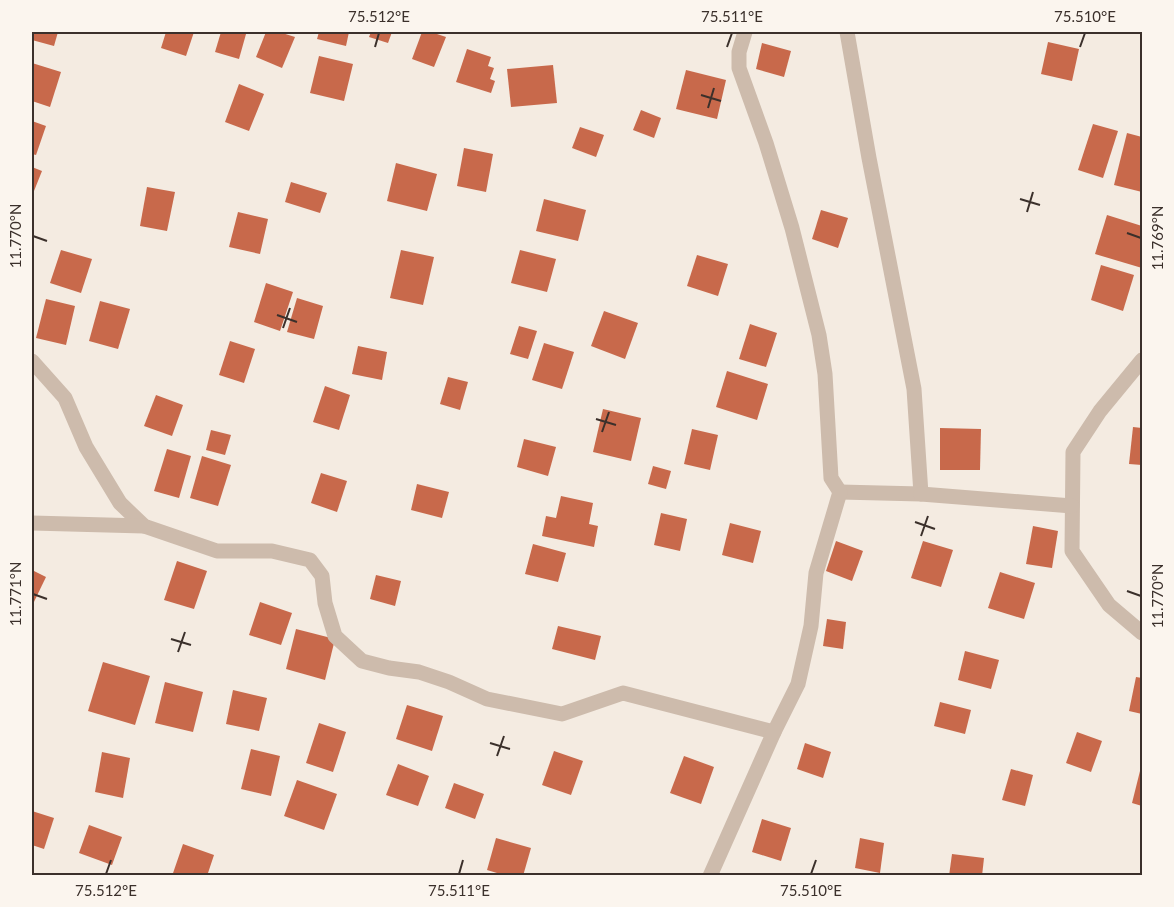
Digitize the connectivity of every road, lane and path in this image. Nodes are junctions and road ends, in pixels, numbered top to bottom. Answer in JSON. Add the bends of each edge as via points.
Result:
{"nodes":[{"id":1,"x":745,"y":32,"type":"edge"},
{"id":2,"x":847,"y":32,"type":"edge"},
{"id":3,"x":1143,"y":360,"type":"edge"},
{"id":4,"x":32,"y":361,"type":"edge"},
{"id":5,"x":840,"y":492,"type":"junction"},
{"id":6,"x":921,"y":494,"type":"junction"},
{"id":7,"x":1072,"y":506,"type":"junction"},
{"id":8,"x":32,"y":524,"type":"edge"},
{"id":9,"x":144,"y":526,"type":"junction"},
{"id":10,"x":1143,"y":633,"type":"edge"},
{"id":11,"x":774,"y":732,"type":"junction"},
{"id":12,"x":710,"y":876,"type":"edge"}],
"edges":[{"from":1,"to":5,"type":"street","via":[[739,68],[789,217],[819,335],[831,478]]},
{"from":2,"to":6,"type":"street","via":[[914,389]]},
{"from":3,"to":7,"type":"street","via":[[1100,411],[1073,452]]},
{"from":4,"to":9,"type":"street","via":[[65,398],[86,447],[120,503]]},
{"from":5,"to":6,"type":"street"},
{"from":5,"to":11,"type":"street","via":[[816,573],[811,626],[798,684]]},
{"from":6,"to":7,"type":"street"},
{"from":7,"to":10,"type":"street","via":[[1072,551],[1109,605]]},
{"from":8,"to":9,"type":"street"},
{"from":9,"to":11,"type":"street","via":[[217,551],[272,551],[310,560],[322,576],[335,636],[362,661],[419,672],[487,699],[562,714],[623,693]]},
{"from":11,"to":12,"type":"street"}]}
